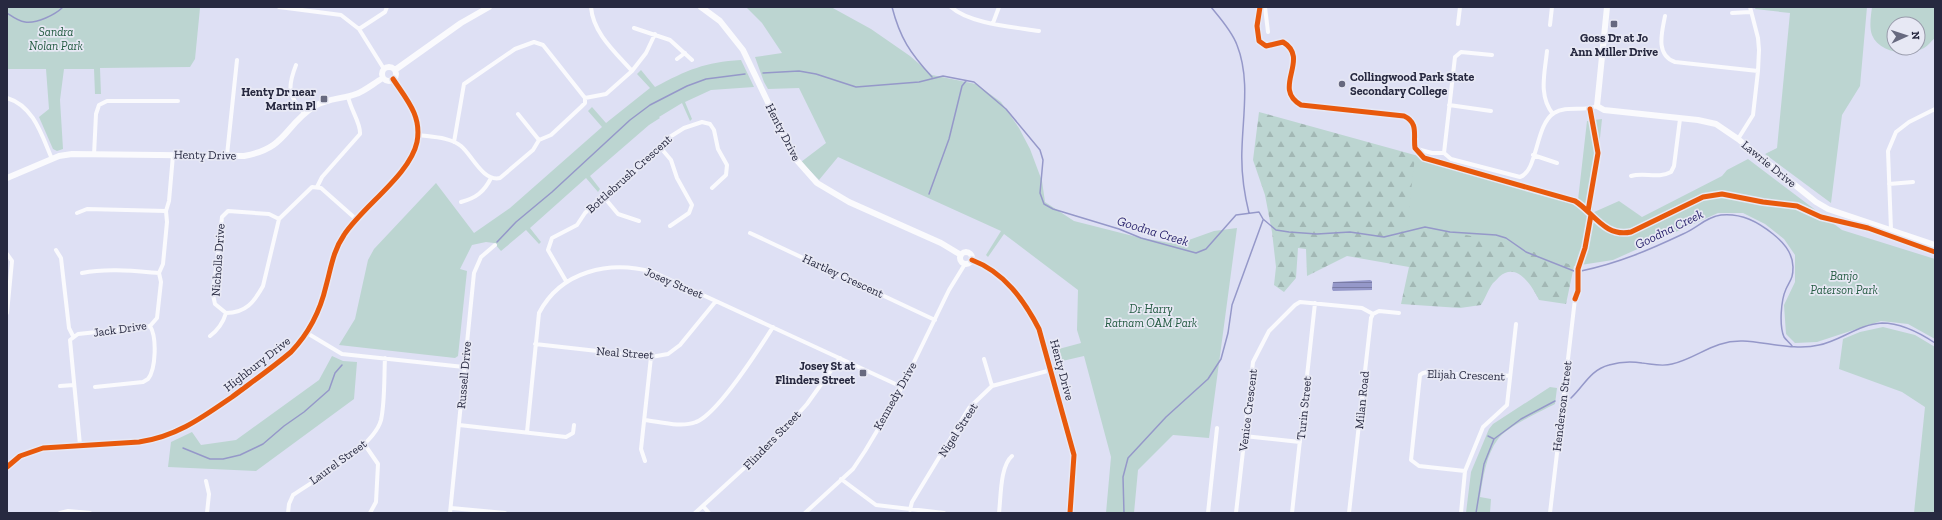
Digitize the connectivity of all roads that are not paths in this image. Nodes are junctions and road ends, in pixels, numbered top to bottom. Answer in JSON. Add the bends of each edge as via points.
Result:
{"nodes":[{"id":1,"x":279,"y":7,"type":"edge"},
{"id":2,"x":387,"y":7,"type":"edge"},
{"id":3,"x":489,"y":7,"type":"edge"},
{"id":4,"x":591,"y":7,"type":"edge"},
{"id":5,"x":701,"y":7,"type":"edge"},
{"id":6,"x":951,"y":7,"type":"edge"},
{"id":7,"x":999,"y":7,"type":"edge"},
{"id":8,"x":1265,"y":7,"type":"edge"},
{"id":9,"x":1460,"y":7,"type":"edge"},
{"id":10,"x":1552,"y":7,"type":"edge"},
{"id":11,"x":1607,"y":7,"type":"edge"},
{"id":12,"x":1750,"y":7,"type":"edge"},
{"id":13,"x":1732,"y":12,"type":"dead end"},
{"id":14,"x":1750,"y":12,"type":"junction"},
{"id":15,"x":1664,"y":16,"type":"dead end"},
{"id":16,"x":993,"y":23,"type":"junction"},
{"id":17,"x":1458,"y":24,"type":"dead end"},
{"id":18,"x":1550,"y":25,"type":"dead end"},
{"id":19,"x":634,"y":28,"type":"dead end"},
{"id":20,"x":358,"y":29,"type":"junction"},
{"id":21,"x":1039,"y":31,"type":"dead end"},
{"id":22,"x":1268,"y":32,"type":"dead end"},
{"id":23,"x":655,"y":34,"type":"junction"},
{"id":24,"x":1547,"y":51,"type":"dead end"},
{"id":25,"x":685,"y":52,"type":"junction"},
{"id":26,"x":1492,"y":55,"type":"dead end"},
{"id":27,"x":677,"y":59,"type":"dead end"},
{"id":28,"x":237,"y":60,"type":"dead end"},
{"id":29,"x":692,"y":60,"type":"dead end"},
{"id":30,"x":296,"y":65,"type":"dead end"},
{"id":31,"x":384,"y":69,"type":"junction"},
{"id":32,"x":395,"y":70,"type":"junction"},
{"id":33,"x":632,"y":71,"type":"junction"},
{"id":34,"x":1758,"y":72,"type":"junction"},
{"id":35,"x":383,"y":78,"type":"junction"},
{"id":36,"x":393,"y":79,"type":"junction"},
{"id":37,"x":348,"y":96,"type":"junction"},
{"id":38,"x":7,"y":98,"type":"edge"},
{"id":39,"x":585,"y":98,"type":"junction"},
{"id":40,"x":178,"y":101,"type":"dead end"},
{"id":41,"x":1449,"y":106,"type":"junction"},
{"id":42,"x":1597,"y":106,"type":"junction"},
{"id":43,"x":1491,"y":111,"type":"dead end"},
{"id":44,"x":1934,"y":111,"type":"edge"},
{"id":45,"x":305,"y":114,"type":"junction"},
{"id":46,"x":518,"y":114,"type":"dead end"},
{"id":47,"x":1553,"y":114,"type":"junction"},
{"id":48,"x":1680,"y":118,"type":"junction"},
{"id":49,"x":418,"y":135,"type":"junction"},
{"id":50,"x":1738,"y":139,"type":"junction"},
{"id":51,"x":539,"y":140,"type":"junction"},
{"id":52,"x":454,"y":142,"type":"junction"},
{"id":53,"x":660,"y":147,"type":"junction"},
{"id":54,"x":1418,"y":149,"type":"dead end"},
{"id":55,"x":1444,"y":153,"type":"junction"},
{"id":56,"x":94,"y":154,"type":"junction"},
{"id":57,"x":173,"y":155,"type":"junction"},
{"id":58,"x":227,"y":155,"type":"junction"},
{"id":59,"x":1533,"y":155,"type":"junction"},
{"id":60,"x":52,"y":160,"type":"junction"},
{"id":61,"x":1557,"y":163,"type":"dead end"},
{"id":62,"x":1631,"y":176,"type":"dead end"},
{"id":63,"x":7,"y":178,"type":"edge"},
{"id":64,"x":491,"y":178,"type":"junction"},
{"id":65,"x":1913,"y":182,"type":"dead end"},
{"id":66,"x":1889,"y":184,"type":"junction"},
{"id":67,"x":317,"y":187,"type":"junction"},
{"id":68,"x":712,"y":188,"type":"dead end"},
{"id":69,"x":603,"y":196,"type":"junction"},
{"id":70,"x":461,"y":202,"type":"dead end"},
{"id":71,"x":166,"y":211,"type":"junction"},
{"id":72,"x":77,"y":213,"type":"dead end"},
{"id":73,"x":279,"y":219,"type":"junction"},
{"id":74,"x":356,"y":219,"type":"junction"},
{"id":75,"x":639,"y":221,"type":"dead end"},
{"id":76,"x":670,"y":226,"type":"dead end"},
{"id":77,"x":1891,"y":230,"type":"junction"},
{"id":78,"x":750,"y":233,"type":"dead end"},
{"id":79,"x":495,"y":245,"type":"dead end"},
{"id":80,"x":1935,"y":245,"type":"edge"},
{"id":81,"x":56,"y":250,"type":"dead end"},
{"id":82,"x":7,"y":254,"type":"edge"},
{"id":83,"x":961,"y":255,"type":"junction"},
{"id":84,"x":972,"y":260,"type":"junction"},
{"id":85,"x":965,"y":264,"type":"junction"},
{"id":86,"x":82,"y":273,"type":"dead end"},
{"id":87,"x":159,"y":273,"type":"junction"},
{"id":88,"x":566,"y":281,"type":"junction"},
{"id":89,"x":1575,"y":299,"type":"dead end"},
{"id":90,"x":716,"y":301,"type":"junction"},
{"id":91,"x":1316,"y":303,"type":"junction"},
{"id":92,"x":7,"y":313,"type":"edge"},
{"id":93,"x":1399,"y":313,"type":"dead end"},
{"id":94,"x":226,"y":314,"type":"junction"},
{"id":95,"x":1373,"y":314,"type":"junction"},
{"id":96,"x":935,"y":320,"type":"junction"},
{"id":97,"x":1516,"y":324,"type":"dead end"},
{"id":98,"x":150,"y":326,"type":"junction"},
{"id":99,"x":773,"y":327,"type":"junction"},
{"id":100,"x":307,"y":333,"type":"junction"},
{"id":101,"x":73,"y":336,"type":"junction"},
{"id":102,"x":210,"y":336,"type":"dead end"},
{"id":103,"x":535,"y":344,"type":"junction"},
{"id":104,"x":651,"y":357,"type":"junction"},
{"id":105,"x":386,"y":358,"type":"junction"},
{"id":106,"x":840,"y":358,"type":"junction"},
{"id":107,"x":984,"y":359,"type":"dead end"},
{"id":108,"x":464,"y":367,"type":"junction"},
{"id":109,"x":1051,"y":370,"type":"junction"},
{"id":110,"x":1510,"y":376,"type":"junction"},
{"id":111,"x":74,"y":385,"type":"junction"},
{"id":112,"x":60,"y":386,"type":"dead end"},
{"id":113,"x":992,"y":386,"type":"junction"},
{"id":114,"x":95,"y":387,"type":"dead end"},
{"id":115,"x":902,"y":387,"type":"junction"},
{"id":116,"x":645,"y":420,"type":"junction"},
{"id":117,"x":460,"y":425,"type":"junction"},
{"id":118,"x":574,"y":426,"type":"dead end"},
{"id":119,"x":1217,"y":428,"type":"dead end"},
{"id":120,"x":527,"y":432,"type":"junction"},
{"id":121,"x":1244,"y":436,"type":"junction"},
{"id":122,"x":1300,"y":442,"type":"junction"},
{"id":123,"x":365,"y":445,"type":"junction"},
{"id":124,"x":80,"y":446,"type":"junction"},
{"id":125,"x":1012,"y":456,"type":"dead end"},
{"id":126,"x":645,"y":461,"type":"dead end"},
{"id":127,"x":7,"y":467,"type":"edge"},
{"id":128,"x":1465,"y":471,"type":"junction"},
{"id":129,"x":841,"y":479,"type":"junction"},
{"id":130,"x":206,"y":481,"type":"dead end"},
{"id":131,"x":704,"y":506,"type":"junction"},
{"id":132,"x":451,"y":508,"type":"junction"},
{"id":133,"x":910,"y":510,"type":"junction"},
{"id":134,"x":60,"y":513,"type":"edge"},
{"id":135,"x":90,"y":513,"type":"edge"},
{"id":136,"x":207,"y":513,"type":"edge"},
{"id":137,"x":288,"y":513,"type":"edge"},
{"id":138,"x":370,"y":513,"type":"edge"},
{"id":139,"x":450,"y":513,"type":"edge"},
{"id":140,"x":505,"y":513,"type":"edge"},
{"id":141,"x":696,"y":513,"type":"edge"},
{"id":142,"x":709,"y":513,"type":"edge"},
{"id":143,"x":805,"y":513,"type":"edge"},
{"id":144,"x":944,"y":513,"type":"edge"},
{"id":145,"x":999,"y":513,"type":"edge"},
{"id":146,"x":1070,"y":513,"type":"edge"},
{"id":147,"x":1208,"y":513,"type":"edge"},
{"id":148,"x":1236,"y":513,"type":"edge"},
{"id":149,"x":1292,"y":513,"type":"edge"},
{"id":150,"x":1349,"y":513,"type":"edge"},
{"id":151,"x":1461,"y":513,"type":"edge"},
{"id":152,"x":1550,"y":513,"type":"edge"}],
"edges":[{"from":1,"to":20,"type":"street","via":[[341,15]]},
{"from":2,"to":20,"type":"street","via":[[385,12]]},
{"from":3,"to":32,"type":"street","via":[[461,23]]},
{"from":4,"to":33,"type":"street","via":[[594,24],[609,46]]},
{"from":5,"to":83,"type":"street","name":"Henty Drive","via":[[720,21],[743,50],[794,157],[816,183]]},
{"from":6,"to":16,"type":"street","via":[[961,14]]},
{"from":7,"to":16,"type":"street"},
{"from":8,"to":22,"type":"street"},
{"from":9,"to":17,"type":"street"},
{"from":10,"to":18,"type":"street"},
{"from":11,"to":42,"type":"street"},
{"from":12,"to":14,"type":"street"},
{"from":13,"to":14,"type":"street"},
{"from":14,"to":34,"type":"street","via":[[1758,38]]},
{"from":15,"to":34,"type":"street","via":[[1661,47],[1667,58],[1675,62]]},
{"from":16,"to":21,"type":"street"},
{"from":19,"to":23,"type":"street"},
{"from":20,"to":31,"type":"street"},
{"from":23,"to":25,"type":"street","via":[[670,40]]},
{"from":23,"to":33,"type":"street","via":[[646,53]]},
{"from":24,"to":47,"type":"street","via":[[1544,101]]},
{"from":25,"to":27,"type":"street"},
{"from":25,"to":29,"type":"street"},
{"from":26,"to":41,"type":"street","via":[[1461,52],[1456,55]]},
{"from":28,"to":58,"type":"street"},
{"from":30,"to":45,"type":"street","via":[[290,80],[290,94]]},
{"from":31,"to":32,"type":"street","via":[[389,67]]},
{"from":31,"to":35,"type":"street"},
{"from":32,"to":36,"type":"street","via":[[396,75]]},
{"from":33,"to":39,"type":"street","via":[[606,94]]},
{"from":34,"to":50,"type":"street","via":[[1753,115]]},
{"from":35,"to":36,"type":"street","via":[[386,81]]},
{"from":35,"to":37,"type":"street","name":"Henty Drive","via":[[358,94]]},
{"from":36,"to":49,"type":"street","name":"Highbury Drive","via":[[417,118]]},
{"from":37,"to":45,"type":"street","name":"Henty Drive","via":[[324,101]]},
{"from":37,"to":67,"type":"street","via":[[350,107],[361,129],[360,134],[322,177]]},
{"from":38,"to":60,"type":"street","via":[[20,103],[31,113]]},
{"from":39,"to":51,"type":"street","via":[[581,107],[556,130]]},
{"from":39,"to":52,"type":"street","via":[[543,45],[534,42],[515,50],[464,84]]},
{"from":40,"to":56,"type":"street","via":[[107,101],[98,105]]},
{"from":41,"to":43,"type":"street"},
{"from":41,"to":55,"type":"street"},
{"from":42,"to":47,"type":"street","via":[[1590,109],[1570,108]]},
{"from":42,"to":48,"type":"street","name":"Lawrie Drive","via":[[1604,110]]},
{"from":44,"to":66,"type":"street","via":[[1909,122],[1896,132],[1888,151]]},
{"from":45,"to":58,"type":"street","name":"Henty Drive","via":[[282,140],[271,148],[258,154]]},
{"from":46,"to":51,"type":"street"},
{"from":47,"to":59,"type":"street","via":[[1541,132]]},
{"from":48,"to":50,"type":"street","name":"Lawrie Drive","via":[[1716,124]]},
{"from":48,"to":62,"type":"street","via":[[1675,161],[1671,172],[1657,176]]},
{"from":49,"to":52,"type":"street"},
{"from":49,"to":74,"type":"street","name":"Highbury Drive","via":[[414,152],[406,165]]},
{"from":50,"to":77,"type":"street","name":"Lawrie Drive","via":[[1816,202],[1828,209]]},
{"from":51,"to":64,"type":"street","via":[[533,150],[500,178]]},
{"from":52,"to":64,"type":"street","via":[[461,146]]},
{"from":53,"to":68,"type":"street","name":"Bottlebrush Crescent","via":[[684,128],[702,122],[710,124],[718,149],[727,165],[726,174]]},
{"from":53,"to":69,"type":"street","name":"Bottlebrush Crescent","via":[[643,166]]},
{"from":53,"to":76,"type":"street","via":[[671,160],[677,178],[692,205],[689,213]]},
{"from":54,"to":55,"type":"street"},
{"from":55,"to":59,"type":"street","via":[[1451,159],[1520,177],[1528,170]]},
{"from":56,"to":57,"type":"street","name":"Henty Drive"},
{"from":56,"to":60,"type":"street","name":"Henty Drive","via":[[63,156]]},
{"from":57,"to":58,"type":"street","name":"Henty Drive"},
{"from":57,"to":71,"type":"street","name":"Jack Drive"},
{"from":59,"to":61,"type":"street"},
{"from":60,"to":63,"type":"street","name":"Henty Drive"},
{"from":64,"to":70,"type":"street","via":[[480,194],[471,200]]},
{"from":65,"to":66,"type":"street"},
{"from":66,"to":77,"type":"street"},
{"from":67,"to":73,"type":"street","via":[[312,187]]},
{"from":67,"to":74,"type":"street"},
{"from":69,"to":75,"type":"street","via":[[618,214]]},
{"from":69,"to":88,"type":"street","name":"Bottlebrush Crescent","via":[[585,213],[577,225],[552,238],[548,250]]},
{"from":71,"to":72,"type":"street","via":[[87,209]]},
{"from":71,"to":87,"type":"street","name":"Jack Drive","via":[[163,264]]},
{"from":73,"to":94,"type":"street","name":"Nicholls Drive","via":[[263,286],[244,310]]},
{"from":73,"to":94,"type":"street","name":"Nicholls Drive","via":[[269,214],[228,211],[222,217],[213,295],[215,304]]},
{"from":74,"to":100,"type":"street","name":"Highbury Drive","via":[[336,247],[320,309]]},
{"from":77,"to":80,"type":"street","name":"Lawrie Drive"},
{"from":78,"to":96,"type":"street","name":"Hartley Crescent"},
{"from":79,"to":108,"type":"street","name":"Russell Drive","via":[[481,257],[474,273]]},
{"from":81,"to":101,"type":"street","via":[[61,258],[69,328]]},
{"from":82,"to":92,"type":"street","via":[[12,261]]},
{"from":83,"to":84,"type":"street","via":[[968,252],[972,255]]},
{"from":83,"to":85,"type":"street","via":[[961,261]]},
{"from":84,"to":85,"type":"street"},
{"from":84,"to":109,"type":"street","name":"Henty Drive","via":[[998,274],[1019,295],[1039,329]]},
{"from":85,"to":96,"type":"street","name":"Kennedy Drive"},
{"from":86,"to":87,"type":"street"},
{"from":87,"to":98,"type":"street","name":"Jack Drive","via":[[161,282],[157,318]]},
{"from":88,"to":90,"type":"street","name":"Josey Street","via":[[611,267],[635,267],[653,272]]},
{"from":88,"to":103,"type":"street","name":"Josey Street","via":[[546,300],[539,314]]},
{"from":89,"to":152,"type":"street","name":"Henderson Street"},
{"from":90,"to":99,"type":"street","name":"Josey Street"},
{"from":90,"to":104,"type":"street","name":"Neal Street","via":[[680,345],[668,354]]},
{"from":91,"to":95,"type":"street","name":"Venice Crescent","via":[[1362,308]]},
{"from":91,"to":121,"type":"street","name":"Venice Crescent","via":[[1298,303],[1269,331],[1252,366]]},
{"from":91,"to":122,"type":"street","name":"Turin Street"},
{"from":93,"to":95,"type":"street","via":[[1383,311]]},
{"from":94,"to":102,"type":"street","via":[[216,332]]},
{"from":95,"to":150,"type":"street","name":"Milan Road"},
{"from":96,"to":115,"type":"street","name":"Kennedy Drive"},
{"from":97,"to":110,"type":"street"},
{"from":98,"to":101,"type":"street","name":"Jack Drive"},
{"from":98,"to":114,"type":"street","via":[[155,339],[152,370],[148,379],[143,382]]},
{"from":99,"to":106,"type":"street","name":"Josey Street"},
{"from":99,"to":116,"type":"street","via":[[746,368],[710,413],[697,422],[681,424]]},
{"from":100,"to":105,"type":"street","via":[[342,354]]},
{"from":100,"to":124,"type":"street","name":"Highbury Drive","via":[[291,352],[268,371],[181,431],[153,440]]},
{"from":101,"to":111,"type":"street","via":[[70,343]]},
{"from":103,"to":104,"type":"street","name":"Neal Street"},
{"from":103,"to":120,"type":"street","name":"Josey Street"},
{"from":104,"to":116,"type":"street"},
{"from":105,"to":108,"type":"street"},
{"from":105,"to":123,"type":"street","name":"Laurel Street","via":[[380,420],[375,434]]},
{"from":106,"to":115,"type":"street","name":"Josey Street"},
{"from":106,"to":131,"type":"street","name":"Flinders Street","via":[[807,404],[775,440]]},
{"from":107,"to":113,"type":"street"},
{"from":108,"to":117,"type":"street","name":"Russell Drive"},
{"from":109,"to":113,"type":"street","name":"Nigel Street"},
{"from":109,"to":146,"type":"street","name":"Henty Drive","via":[[1074,455]]},
{"from":110,"to":128,"type":"street","via":[[1507,405],[1484,424]]},
{"from":110,"to":128,"type":"street","name":"Elijah Crescent","via":[[1424,372],[1420,375],[1410,460],[1419,466]]},
{"from":111,"to":112,"type":"street"},
{"from":111,"to":124,"type":"street"},
{"from":113,"to":133,"type":"street","name":"Nigel Street","via":[[969,408],[912,502]]},
{"from":115,"to":129,"type":"street","name":"Kennedy Drive","via":[[865,451]]},
{"from":116,"to":126,"type":"street","via":[[641,449]]},
{"from":117,"to":120,"type":"street"},
{"from":117,"to":132,"type":"street","name":"Russell Drive"},
{"from":118,"to":120,"type":"street","via":[[573,433],[566,437]]},
{"from":119,"to":147,"type":"street"},
{"from":121,"to":122,"type":"street"},
{"from":121,"to":148,"type":"street","name":"Venice Crescent"},
{"from":122,"to":149,"type":"street","name":"Turin Street"},
{"from":123,"to":137,"type":"street","name":"Laurel Street","via":[[293,495]]},
{"from":123,"to":138,"type":"street","via":[[378,464],[376,502]]},
{"from":124,"to":127,"type":"street","name":"Highbury Drive","via":[[55,446],[30,452],[20,456]]},
{"from":125,"to":145,"type":"street","via":[[1004,468]]},
{"from":128,"to":151,"type":"street"},
{"from":129,"to":133,"type":"street","via":[[876,505]]},
{"from":129,"to":143,"type":"street","name":"Kennedy Drive"},
{"from":130,"to":136,"type":"street","via":[[209,494]]},
{"from":131,"to":141,"type":"street","name":"Flinders Street"},
{"from":131,"to":142,"type":"street"},
{"from":132,"to":139,"type":"street","name":"Russell Drive"},
{"from":132,"to":140,"type":"street"},
{"from":133,"to":144,"type":"street"},
{"from":134,"to":135,"type":"street"}]}
